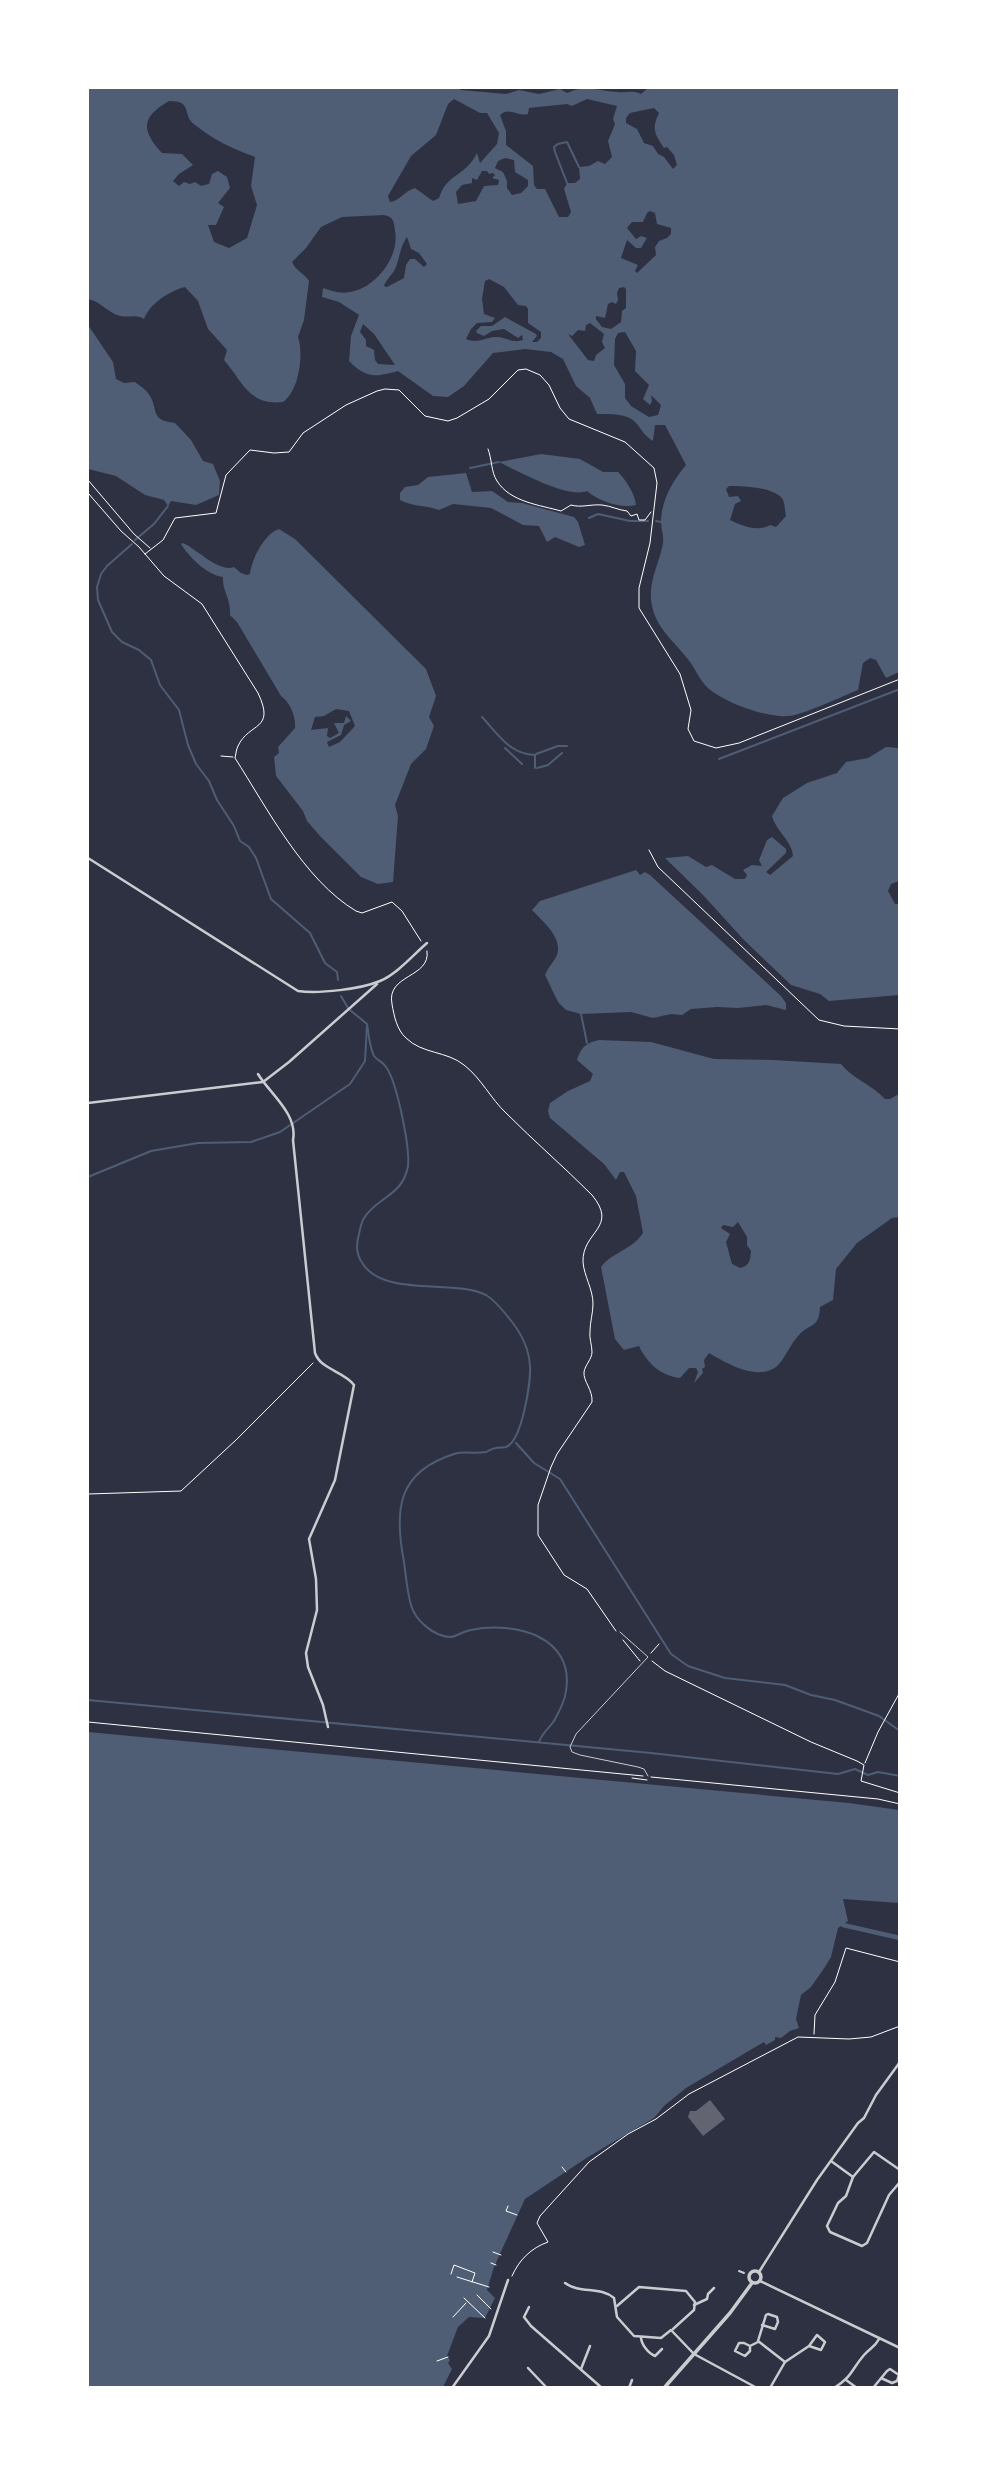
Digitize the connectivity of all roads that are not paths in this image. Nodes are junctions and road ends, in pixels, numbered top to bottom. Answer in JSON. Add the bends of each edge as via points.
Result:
{"nodes":[{"id":1,"x":88,"y":859,"type":"edge"},
{"id":2,"x":426,"y":944,"type":"road end"},
{"id":3,"x":380,"y":981,"type":"junction"},
{"id":4,"x":258,"y":1074,"type":"dead end"},
{"id":5,"x":263,"y":1082,"type":"junction"},
{"id":6,"x":88,"y":1103,"type":"edge"},
{"id":7,"x":620,"y":1632,"type":"dead end"},
{"id":8,"x":328,"y":1727,"type":"dead end"},
{"id":9,"x":648,"y":1776,"type":"road end"},
{"id":10,"x":900,"y":2062,"type":"edge"},
{"id":11,"x":831,"y":2161,"type":"junction"},
{"id":12,"x":900,"y":2170,"type":"edge"},
{"id":13,"x":853,"y":2177,"type":"junction"},
{"id":14,"x":900,"y":2182,"type":"edge"},
{"id":15,"x":739,"y":2271,"type":"dead end"},
{"id":16,"x":759,"y":2272,"type":"junction"},
{"id":17,"x":744,"y":2273,"type":"dead end"},
{"id":18,"x":508,"y":2280,"type":"road end"},
{"id":19,"x":760,"y":2281,"type":"junction"},
{"id":20,"x":565,"y":2283,"type":"dead end"},
{"id":21,"x":752,"y":2283,"type":"junction"},
{"id":22,"x":714,"y":2288,"type":"dead end"},
{"id":23,"x":694,"y":2305,"type":"junction"},
{"id":24,"x":617,"y":2306,"type":"junction"},
{"id":25,"x":529,"y":2307,"type":"dead end"},
{"id":26,"x":762,"y":2325,"type":"junction"},
{"id":27,"x":671,"y":2330,"type":"junction"},
{"id":28,"x":640,"y":2337,"type":"junction"},
{"id":29,"x":878,"y":2339,"type":"junction"},
{"id":30,"x":758,"y":2342,"type":"junction"},
{"id":31,"x":590,"y":2346,"type":"dead end"},
{"id":32,"x":750,"y":2346,"type":"junction"},
{"id":33,"x":809,"y":2346,"type":"junction"},
{"id":34,"x":900,"y":2348,"type":"edge"},
{"id":35,"x":662,"y":2349,"type":"dead end"},
{"id":36,"x":694,"y":2354,"type":"junction"},
{"id":37,"x":785,"y":2362,"type":"junction"},
{"id":38,"x":528,"y":2368,"type":"dead end"},
{"id":39,"x":581,"y":2370,"type":"junction"},
{"id":40,"x":881,"y":2378,"type":"junction"},
{"id":41,"x":632,"y":2380,"type":"dead end"},
{"id":42,"x":846,"y":2380,"type":"junction"},
{"id":43,"x":750,"y":2386,"type":"edge"},
{"id":44,"x":452,"y":2388,"type":"edge"},
{"id":45,"x":547,"y":2388,"type":"edge"},
{"id":46,"x":602,"y":2388,"type":"edge"},
{"id":47,"x":629,"y":2388,"type":"edge"},
{"id":48,"x":664,"y":2388,"type":"edge"},
{"id":49,"x":758,"y":2388,"type":"edge"},
{"id":50,"x":770,"y":2388,"type":"edge"},
{"id":51,"x":834,"y":2388,"type":"edge"},
{"id":52,"x":857,"y":2388,"type":"edge"},
{"id":53,"x":873,"y":2388,"type":"edge"}],
"edges":[{"from":1,"to":3,"type":"street","via":[[298,991],[337,990]]},
{"from":2,"to":3,"type":"street"},
{"from":3,"to":5,"type":"street"},
{"from":4,"to":5,"type":"street"},
{"from":5,"to":6,"type":"street"},
{"from":5,"to":8,"type":"street","via":[[295,1128],[317,1360],[354,1385],[335,1480],[309,1539],[317,1610],[306,1653]]},
{"from":7,"to":9,"type":"lane","via":[[648,1657],[570,1746],[580,1755],[644,1769]]},
{"from":10,"to":11,"type":"street"},
{"from":11,"to":13,"type":"street"},
{"from":11,"to":16,"type":"street"},
{"from":12,"to":13,"type":"street","via":[[874,2152]]},
{"from":13,"to":14,"type":"street","via":[[827,2226],[830,2232],[862,2246]]},
{"from":15,"to":17,"type":"street"},
{"from":16,"to":19,"type":"street"},
{"from":16,"to":21,"type":"street","via":[[750,2274]]},
{"from":18,"to":44,"type":"street","via":[[489,2336]]},
{"from":19,"to":21,"type":"street"},
{"from":19,"to":29,"type":"street"},
{"from":20,"to":24,"type":"street","via":[[571,2288],[608,2292]]},
{"from":21,"to":36,"type":"street"},
{"from":22,"to":23,"type":"street","via":[[707,2299]]},
{"from":23,"to":24,"type":"street","via":[[686,2291],[639,2287]]},
{"from":23,"to":27,"type":"street"},
{"from":24,"to":28,"type":"street","via":[[617,2317]]},
{"from":25,"to":39,"type":"street","via":[[524,2317],[531,2326]]},
{"from":26,"to":26,"type":"street","via":[[768,2314],[778,2319],[775,2329]]},
{"from":26,"to":30,"type":"street"},
{"from":27,"to":28,"type":"street","via":[[661,2338]]},
{"from":27,"to":36,"type":"street"},
{"from":28,"to":35,"type":"street","via":[[652,2355]]},
{"from":29,"to":34,"type":"street"},
{"from":29,"to":42,"type":"street"},
{"from":30,"to":32,"type":"street"},
{"from":30,"to":37,"type":"street"},
{"from":31,"to":39,"type":"street"},
{"from":32,"to":32,"type":"street","via":[[739,2343],[735,2351],[745,2356]]},
{"from":33,"to":33,"type":"street","via":[[817,2335],[825,2342],[821,2350]]},
{"from":33,"to":37,"type":"street"},
{"from":36,"to":43,"type":"street"},
{"from":36,"to":48,"type":"street"},
{"from":37,"to":50,"type":"street"},
{"from":38,"to":45,"type":"street"},
{"from":39,"to":46,"type":"street"},
{"from":40,"to":40,"type":"street","via":[[890,2370],[899,2375],[892,2384]]},
{"from":40,"to":53,"type":"street"},
{"from":41,"to":47,"type":"street"},
{"from":42,"to":51,"type":"street"},
{"from":42,"to":52,"type":"street"},
{"from":43,"to":49,"type":"street"}]}
